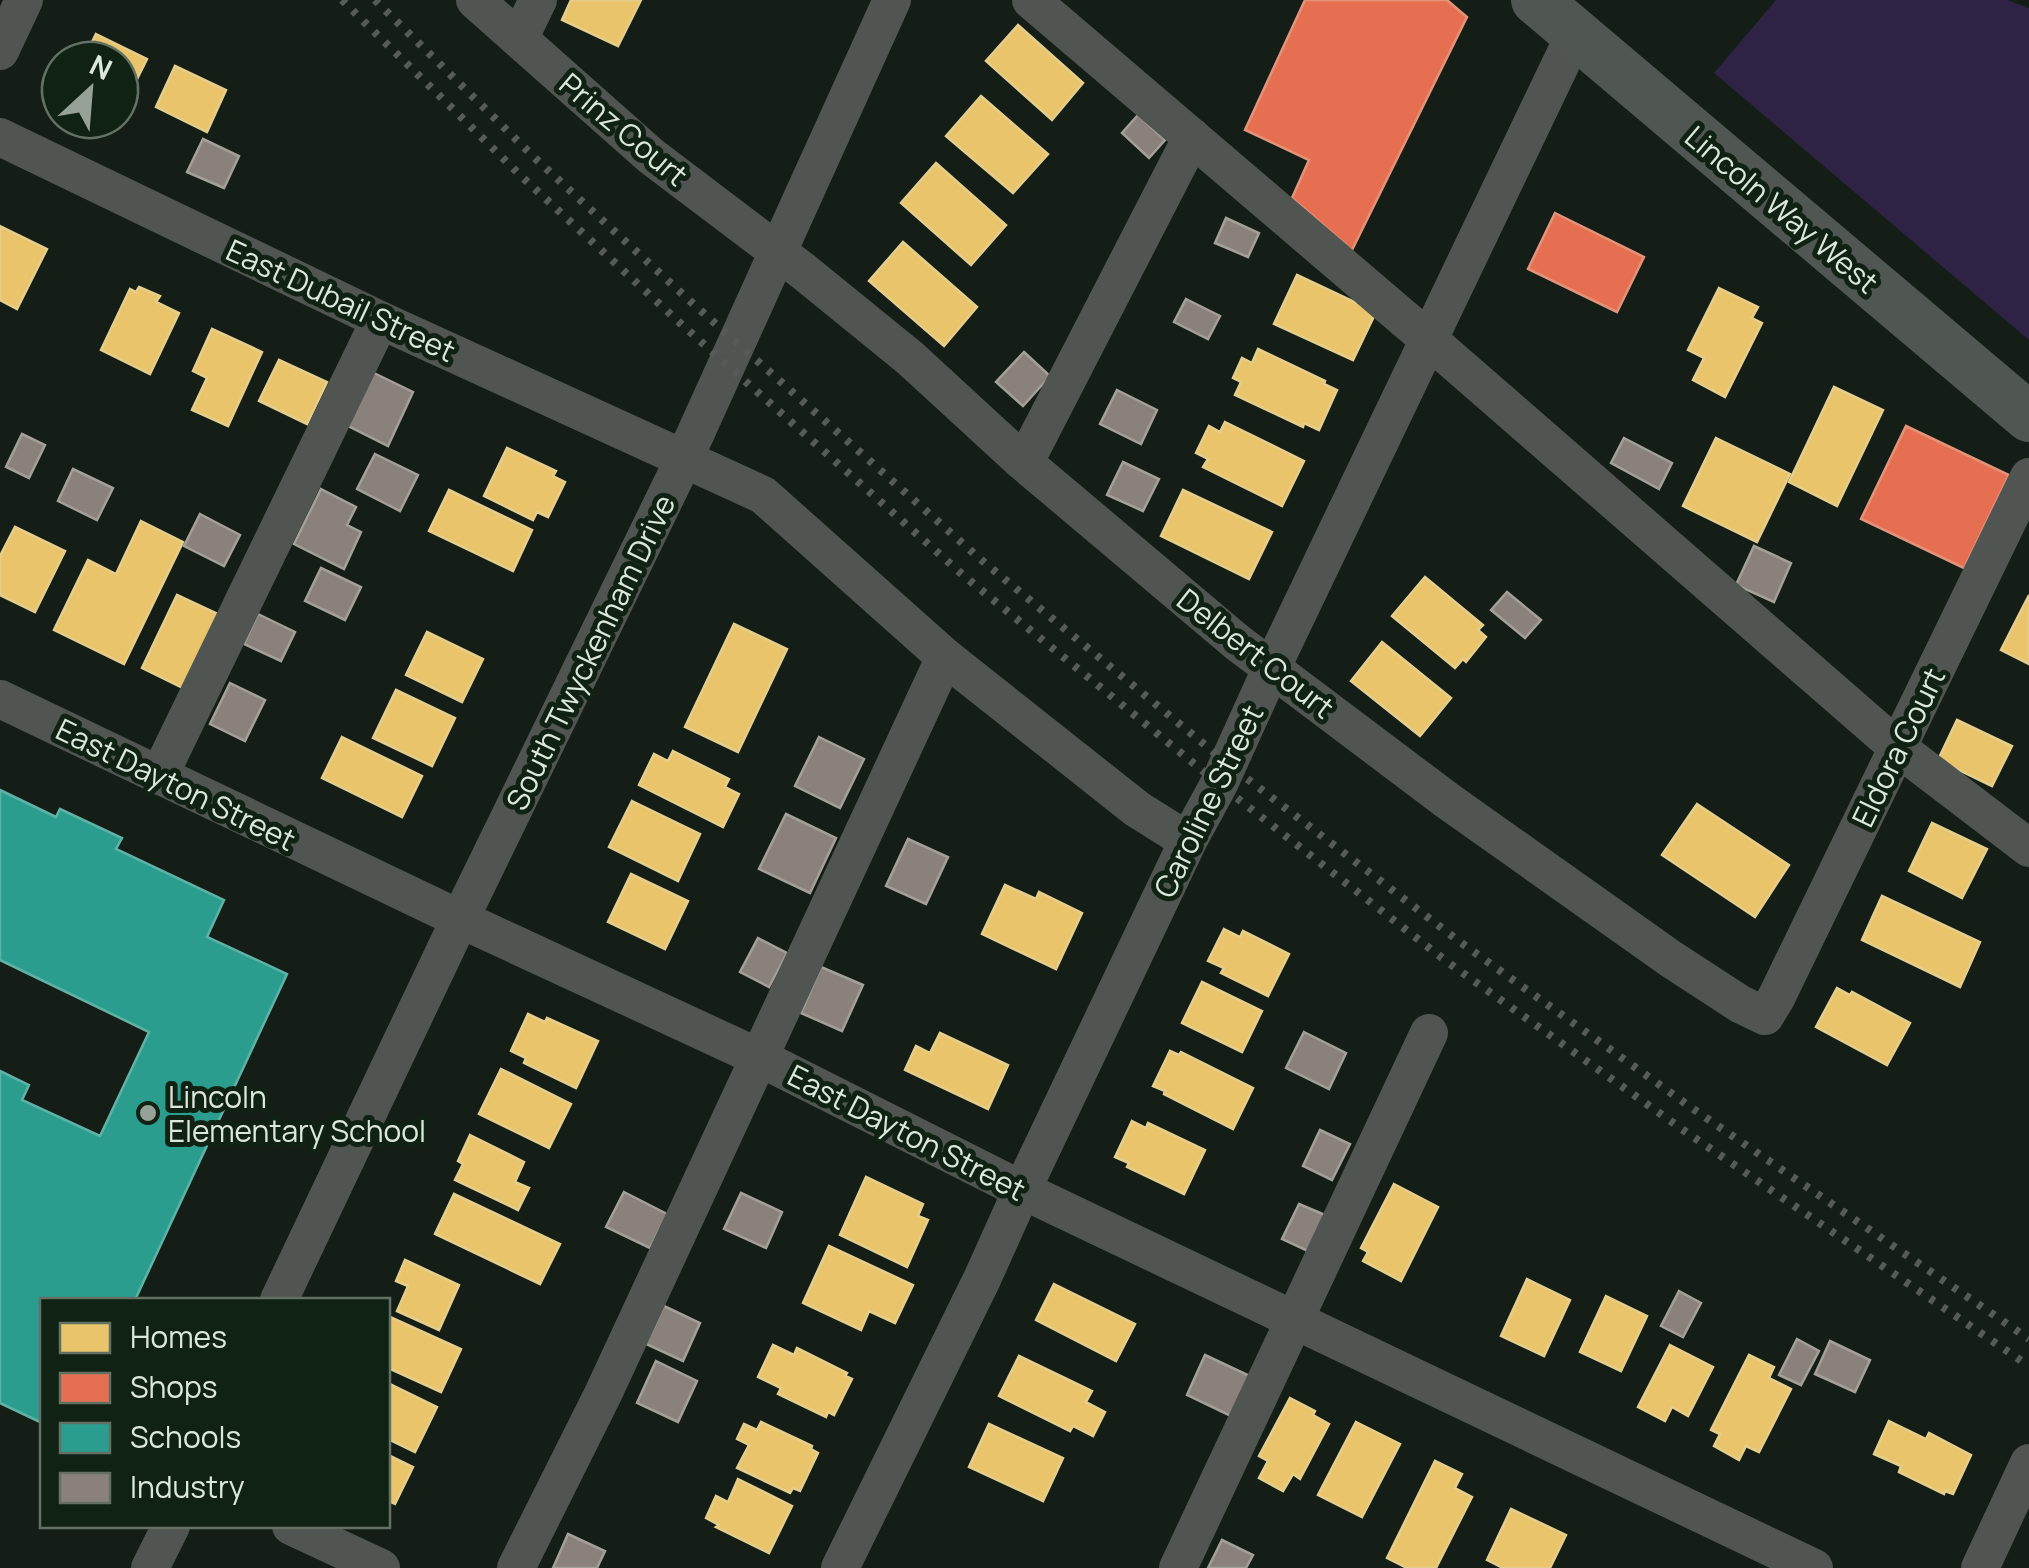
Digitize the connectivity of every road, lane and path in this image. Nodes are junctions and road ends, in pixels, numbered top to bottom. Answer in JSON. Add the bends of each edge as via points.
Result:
{"nodes":[{"id":1,"x":24,"y":0,"type":"edge"},
{"id":2,"x":474,"y":0,"type":"edge"},
{"id":3,"x":538,"y":0,"type":"edge"},
{"id":4,"x":892,"y":0,"type":"edge"},
{"id":5,"x":1031,"y":0,"type":"edge"},
{"id":6,"x":1536,"y":0,"type":"edge"},
{"id":7,"x":1575,"y":34,"type":"junction"},
{"id":8,"x":518,"y":39,"type":"junction"},
{"id":9,"x":0,"y":51,"type":"edge"},
{"id":10,"x":1192,"y":136,"type":"junction"},
{"id":11,"x":0,"y":137,"type":"edge"},
{"id":12,"x":778,"y":252,"type":"junction"},
{"id":13,"x":380,"y":320,"type":"junction"},
{"id":14,"x":1428,"y":338,"type":"junction"},
{"id":15,"x":2029,"y":417,"type":"edge"},
{"id":16,"x":684,"y":459,"type":"junction"},
{"id":17,"x":1021,"y":460,"type":"junction"},
{"id":18,"x":2029,"y":477,"type":"edge"},
{"id":19,"x":945,"y":657,"type":"junction"},
{"id":20,"x":1272,"y":667,"type":"junction"},
{"id":21,"x":0,"y":699,"type":"edge"},
{"id":22,"x":1898,"y":748,"type":"junction"},
{"id":23,"x":159,"y":776,"type":"junction"},
{"id":24,"x":1188,"y":841,"type":"junction"},
{"id":25,"x":2029,"y":848,"type":"edge"},
{"id":26,"x":460,"y":919,"type":"junction"},
{"id":27,"x":1764,"y":1016,"type":"joint"},
{"id":28,"x":1428,"y":1033,"type":"dead end"},
{"id":29,"x":758,"y":1058,"type":"junction"},
{"id":30,"x":1022,"y":1190,"type":"junction"},
{"id":31,"x":280,"y":1298,"type":"edge"},
{"id":32,"x":1295,"y":1319,"type":"junction"},
{"id":33,"x":2029,"y":1463,"type":"edge"},
{"id":34,"x":170,"y":1528,"type":"edge"},
{"id":35,"x":294,"y":1528,"type":"edge"},
{"id":36,"x":150,"y":1568,"type":"edge"},
{"id":37,"x":381,"y":1568,"type":"edge"},
{"id":38,"x":516,"y":1568,"type":"edge"},
{"id":39,"x":840,"y":1568,"type":"edge"},
{"id":40,"x":1178,"y":1568,"type":"edge"},
{"id":41,"x":1814,"y":1568,"type":"edge"},
{"id":42,"x":1980,"y":1568,"type":"edge"}],
"edges":[{"from":1,"to":9,"type":"street"},
{"from":2,"to":8,"type":"street","name":"Prinz Court"},
{"from":3,"to":8,"type":"street"},
{"from":4,"to":12,"type":"street","name":"South Twyckenham Drive"},
{"from":5,"to":10,"type":"street"},
{"from":6,"to":7,"type":"main road","name":"Lincoln Way West"},
{"from":7,"to":14,"type":"street","name":"Caroline Street"},
{"from":7,"to":15,"type":"main road","name":"Lincoln Way West"},
{"from":8,"to":12,"type":"street","name":"Prinz Court","via":[[651,156]]},
{"from":10,"to":14,"type":"street"},
{"from":10,"to":17,"type":"street"},
{"from":11,"to":13,"type":"street","name":"East Dubail Street"},
{"from":12,"to":16,"type":"street","name":"South Twyckenham Drive"},
{"from":12,"to":17,"type":"street","name":"Delbert Court","via":[[910,358]]},
{"from":13,"to":16,"type":"street","name":"East Dubail Street"},
{"from":13,"to":23,"type":"street"},
{"from":14,"to":20,"type":"street","name":"Caroline Street"},
{"from":14,"to":22,"type":"street"},
{"from":16,"to":19,"type":"street","name":"East Dubail Street","via":[[763,495]]},
{"from":16,"to":26,"type":"street","name":"South Twyckenham Drive"},
{"from":17,"to":20,"type":"street","name":"Delbert Court"},
{"from":18,"to":22,"type":"street","name":"Eldora Court"},
{"from":19,"to":24,"type":"street","name":"East Dubail Street"},
{"from":19,"to":29,"type":"street"},
{"from":20,"to":24,"type":"street","name":"Caroline Street"},
{"from":20,"to":27,"type":"street","name":"Delbert Court","via":[[1448,802]]},
{"from":21,"to":23,"type":"street","name":"East Dayton Street"},
{"from":22,"to":25,"type":"street"},
{"from":22,"to":27,"type":"street","name":"Eldora Court"},
{"from":23,"to":26,"type":"street","name":"East Dayton Street"},
{"from":24,"to":30,"type":"street","name":"Caroline Street"},
{"from":26,"to":29,"type":"street","name":"East Dayton Street"},
{"from":26,"to":31,"type":"street","name":"South Twyckenham Drive"},
{"from":28,"to":32,"type":"street"},
{"from":29,"to":30,"type":"street","name":"East Dayton Street"},
{"from":29,"to":38,"type":"street"},
{"from":30,"to":32,"type":"street","name":"East Dayton Street"},
{"from":30,"to":39,"type":"street","name":"Caroline Street"},
{"from":32,"to":40,"type":"street"},
{"from":32,"to":41,"type":"street","name":"East Dayton Street"},
{"from":33,"to":42,"type":"street"},
{"from":34,"to":36,"type":"street"},
{"from":35,"to":37,"type":"street"}]}
